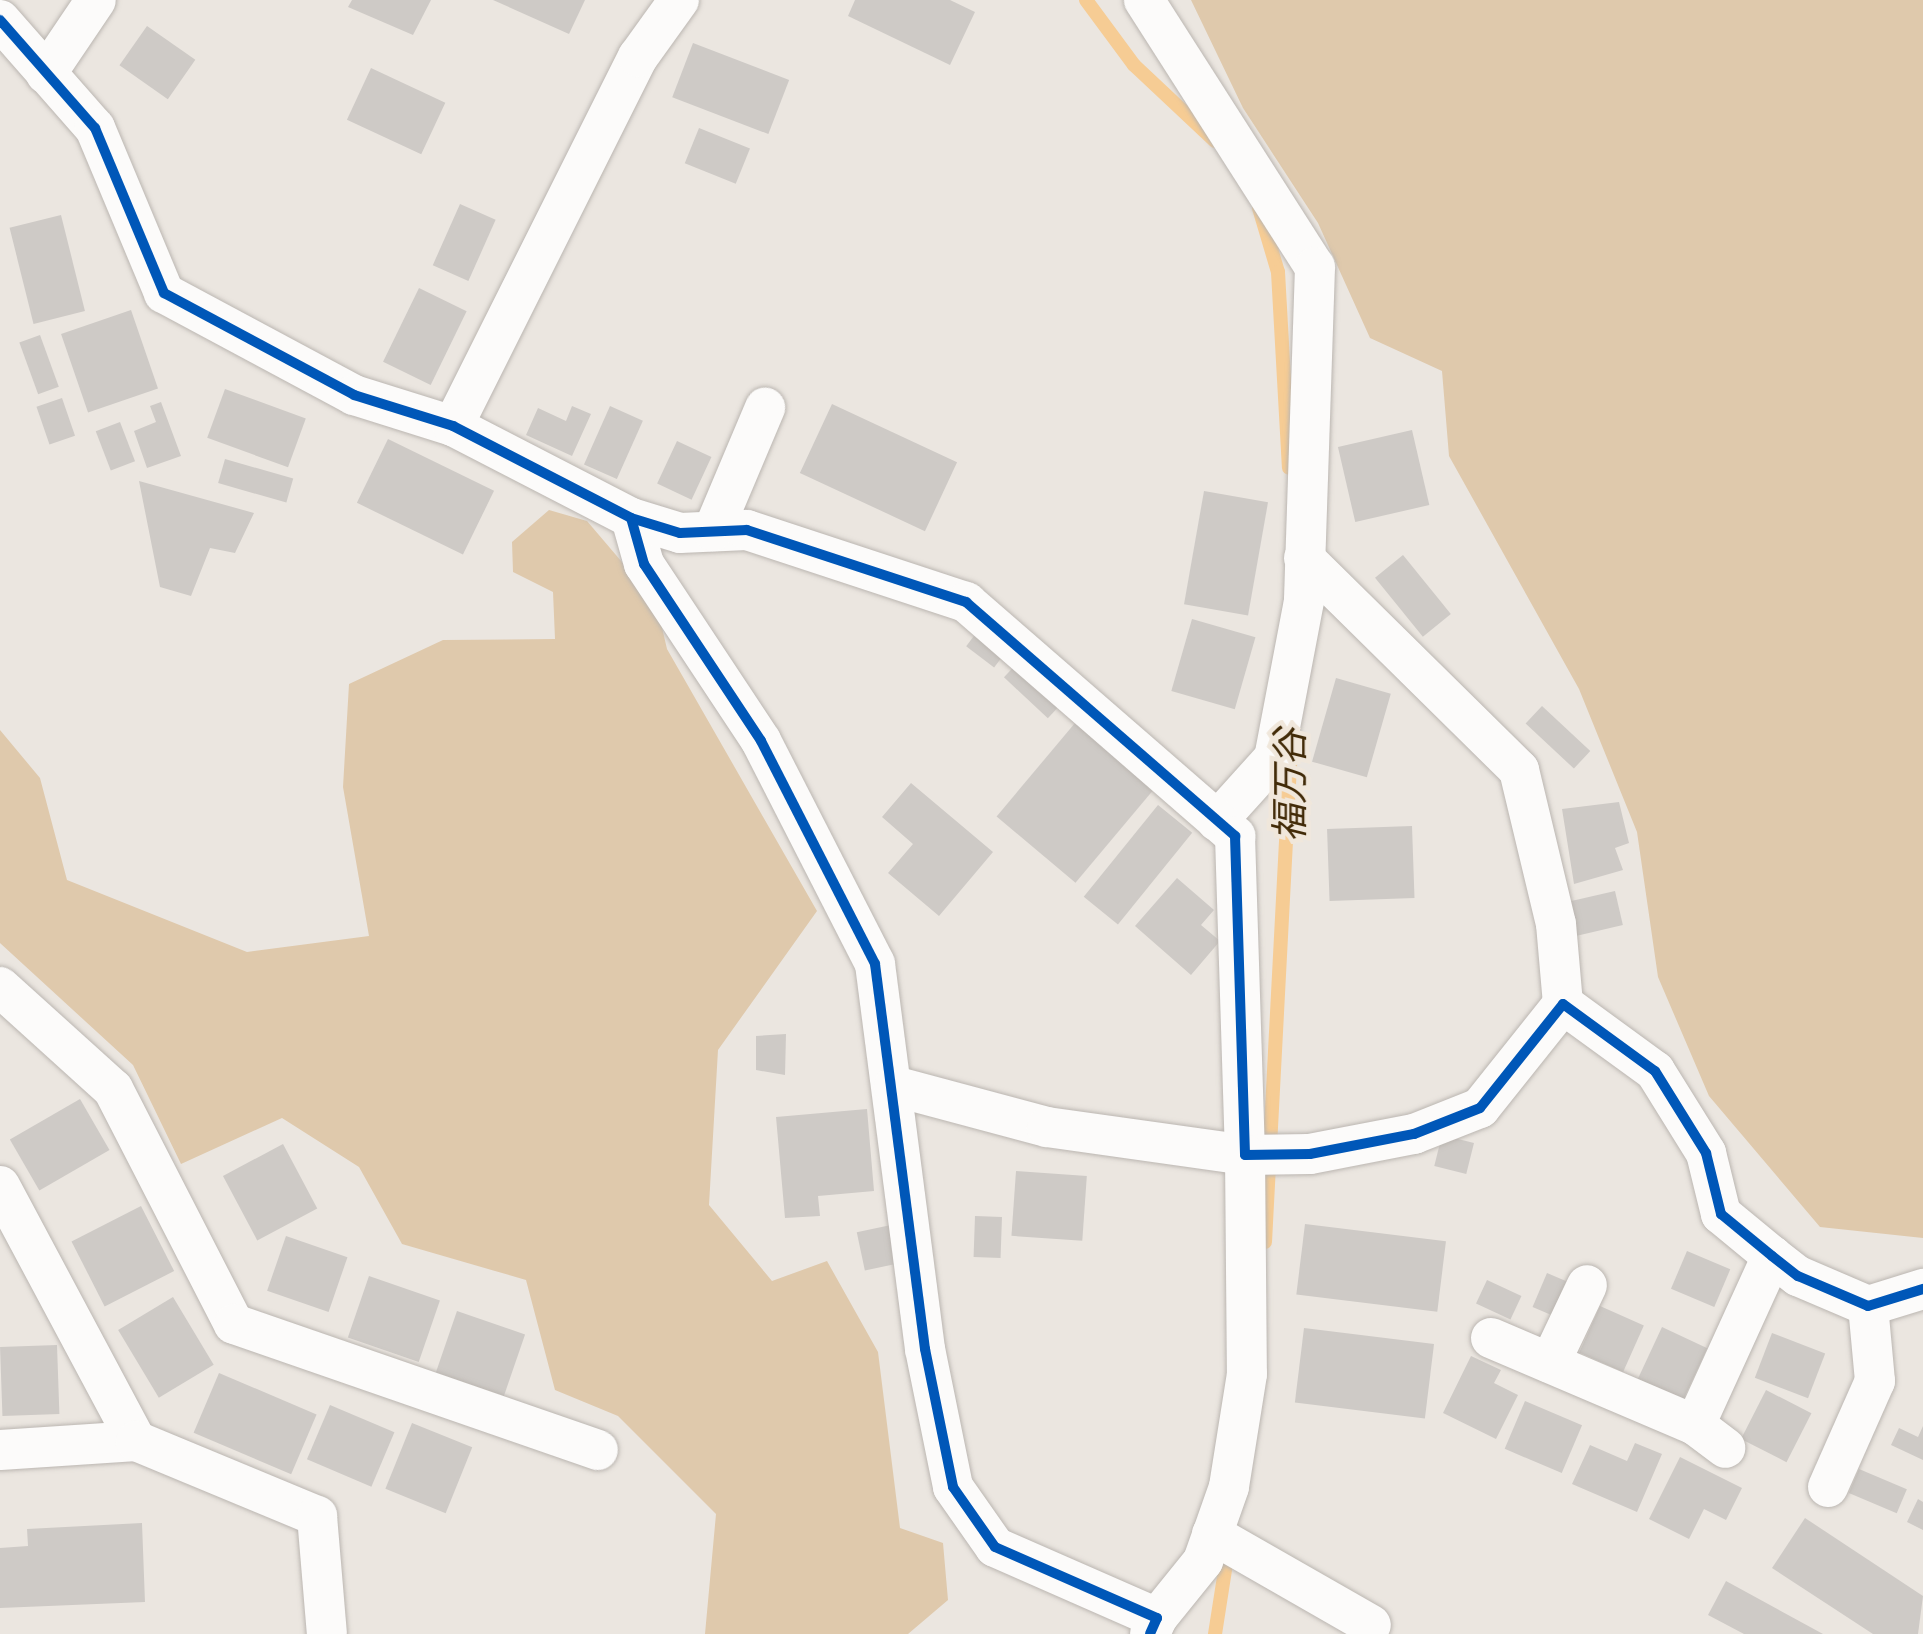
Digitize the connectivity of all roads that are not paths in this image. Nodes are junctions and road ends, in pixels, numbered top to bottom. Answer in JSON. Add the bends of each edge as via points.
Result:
{"nodes":[{"id":1,"x":96,"y":0,"type":"edge"},
{"id":2,"x":679,"y":0,"type":"edge"},
{"id":3,"x":1144,"y":0,"type":"edge"},
{"id":4,"x":0,"y":20,"type":"edge"},
{"id":5,"x":46,"y":74,"type":"junction"},
{"id":6,"x":765,"y":408,"type":"dead end"},
{"id":7,"x":453,"y":426,"type":"junction"},
{"id":8,"x":630,"y":518,"type":"junction"},
{"id":9,"x":713,"y":531,"type":"junction"},
{"id":10,"x":1304,"y":558,"type":"junction"},
{"id":11,"x":1217,"y":821,"type":"junction"},
{"id":12,"x":0,"y":986,"type":"edge"},
{"id":13,"x":1564,"y":1004,"type":"junction"},
{"id":14,"x":894,"y":1086,"type":"junction"},
{"id":15,"x":1244,"y":1155,"type":"junction"},
{"id":16,"x":0,"y":1186,"type":"edge"},
{"id":17,"x":1772,"y":1256,"type":"junction"},
{"id":18,"x":1587,"y":1285,"type":"dead end"},
{"id":19,"x":1923,"y":1289,"type":"edge"},
{"id":20,"x":1868,"y":1306,"type":"junction"},
{"id":21,"x":1491,"y":1338,"type":"dead end"},
{"id":22,"x":1550,"y":1363,"type":"junction"},
{"id":23,"x":136,"y":1441,"type":"junction"},
{"id":24,"x":0,"y":1450,"type":"edge"},
{"id":25,"x":598,"y":1450,"type":"dead end"},
{"id":26,"x":1828,"y":1487,"type":"dead end"},
{"id":27,"x":1212,"y":1534,"type":"junction"},
{"id":28,"x":1371,"y":1625,"type":"dead end"},
{"id":29,"x":1154,"y":1626,"type":"edge"},
{"id":30,"x":327,"y":1634,"type":"edge"}],
"edges":[{"from":1,"to":5,"type":"street"},
{"from":2,"to":7,"type":"street","via":[[638,58]]},
{"from":3,"to":10,"type":"street","via":[[1315,267]]},
{"from":4,"to":5,"type":"street"},
{"from":5,"to":7,"type":"street","via":[[95,128],[164,293],[354,395]]},
{"from":6,"to":9,"type":"street"},
{"from":7,"to":8,"type":"street"},
{"from":8,"to":9,"type":"street","via":[[680,533]]},
{"from":8,"to":14,"type":"street","via":[[644,564],[761,741],[875,964]]},
{"from":9,"to":11,"type":"street","via":[[748,530],[966,602]]},
{"from":10,"to":11,"type":"street","via":[[1304,600],[1274,758]]},
{"from":10,"to":13,"type":"street","via":[[1519,770],[1556,924]]},
{"from":11,"to":15,"type":"street","via":[[1235,836]]},
{"from":12,"to":25,"type":"street","via":[[113,1089],[234,1324]]},
{"from":13,"to":15,"type":"street","via":[[1480,1108],[1414,1134],[1310,1154]]},
{"from":13,"to":17,"type":"street","via":[[1655,1071],[1706,1153],[1721,1214]]},
{"from":14,"to":15,"type":"street","via":[[1047,1126]]},
{"from":14,"to":29,"type":"street","via":[[925,1348],[953,1488],[995,1547]]},
{"from":15,"to":27,"type":"street","via":[[1247,1374],[1229,1487]]},
{"from":16,"to":23,"type":"street"},
{"from":17,"to":20,"type":"street","via":[[1798,1276]]},
{"from":17,"to":22,"type":"street","via":[[1710,1437]]},
{"from":18,"to":22,"type":"street"},
{"from":19,"to":20,"type":"street"},
{"from":20,"to":26,"type":"street","via":[[1875,1381]]},
{"from":21,"to":22,"type":"street"},
{"from":23,"to":24,"type":"street"},
{"from":23,"to":30,"type":"street","via":[[317,1516]]},
{"from":27,"to":28,"type":"street"},
{"from":27,"to":29,"type":"street","via":[[1203,1560]]}]}
